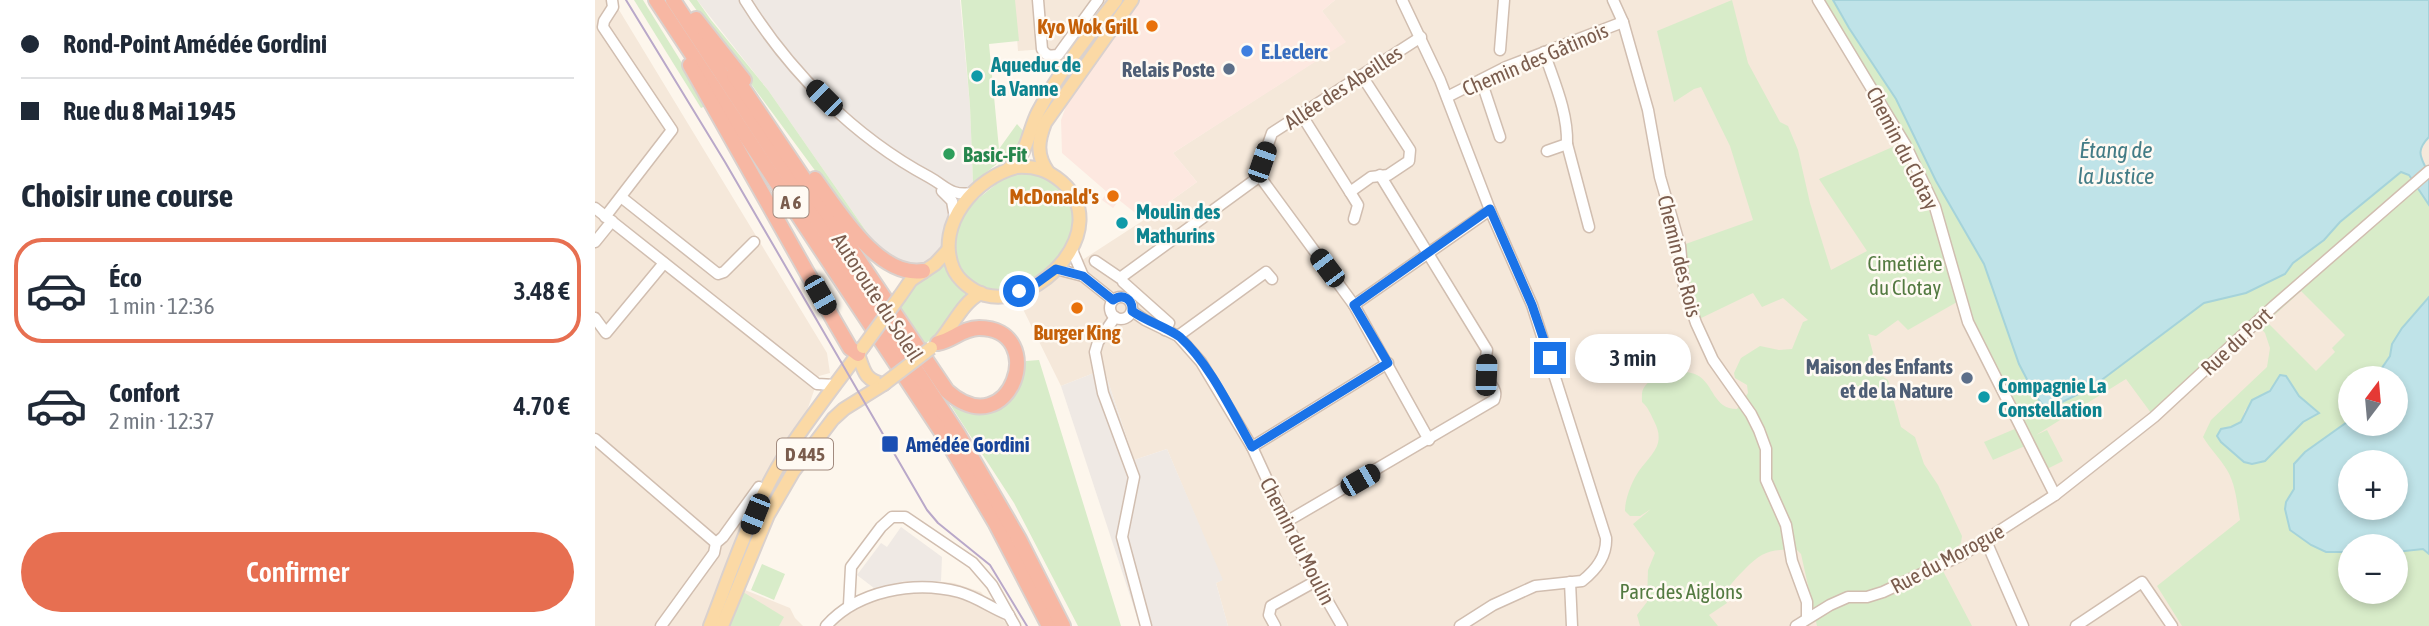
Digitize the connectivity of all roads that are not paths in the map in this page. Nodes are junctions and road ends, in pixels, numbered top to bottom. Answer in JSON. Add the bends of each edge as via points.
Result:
{"nodes":[{"id":1,"x":612,"y":0,"type":"edge"},
{"id":2,"x":656,"y":0,"type":"edge"},
{"id":3,"x":673,"y":0,"type":"edge"},
{"id":4,"x":682,"y":0,"type":"edge"},
{"id":5,"x":745,"y":0,"type":"edge"},
{"id":6,"x":1038,"y":0,"type":"edge"},
{"id":7,"x":1098,"y":0,"type":"edge"},
{"id":8,"x":1116,"y":0,"type":"edge"},
{"id":9,"x":1124,"y":0,"type":"edge"},
{"id":10,"x":1132,"y":0,"type":"edge"},
{"id":11,"x":1402,"y":0,"type":"edge"},
{"id":12,"x":1504,"y":0,"type":"edge"},
{"id":13,"x":1613,"y":0,"type":"edge"},
{"id":14,"x":1818,"y":0,"type":"edge"},
{"id":15,"x":1623,"y":22,"type":"junction"},
{"id":16,"x":700,"y":25,"type":"junction"},
{"id":17,"x":672,"y":26,"type":"junction"},
{"id":18,"x":1421,"y":37,"type":"junction"},
{"id":19,"x":1500,"y":50,"type":"dead end"},
{"id":20,"x":1543,"y":52,"type":"junction"},
{"id":21,"x":1362,"y":76,"type":"junction"},
{"id":22,"x":1481,"y":80,"type":"junction"},
{"id":23,"x":1447,"y":97,"type":"junction"},
{"id":24,"x":1038,"y":111,"type":"junction"},
{"id":25,"x":1301,"y":114,"type":"junction"},
{"id":26,"x":1045,"y":123,"type":"junction"},
{"id":27,"x":1500,"y":137,"type":"dead end"},
{"id":28,"x":1567,"y":144,"type":"junction"},
{"id":29,"x":1547,"y":151,"type":"dead end"},
{"id":30,"x":1007,"y":170,"type":"junction"},
{"id":31,"x":1048,"y":172,"type":"junction"},
{"id":32,"x":2428,"y":172,"type":"edge"},
{"id":33,"x":920,"y":173,"type":"junction"},
{"id":34,"x":1258,"y":174,"type":"junction"},
{"id":35,"x":1380,"y":175,"type":"junction"},
{"id":36,"x":1350,"y":192,"type":"junction"},
{"id":37,"x":972,"y":193,"type":"junction"},
{"id":38,"x":621,"y":197,"type":"junction"},
{"id":39,"x":595,"y":208,"type":"edge"},
{"id":40,"x":1490,"y":209,"type":"junction"},
{"id":41,"x":955,"y":218,"type":"junction"},
{"id":42,"x":609,"y":219,"type":"junction"},
{"id":43,"x":1354,"y":219,"type":"dead end"},
{"id":44,"x":1588,"y":227,"type":"dead end"},
{"id":45,"x":595,"y":242,"type":"edge"},
{"id":46,"x":754,"y":242,"type":"dead end"},
{"id":47,"x":948,"y":250,"type":"junction"},
{"id":48,"x":1072,"y":250,"type":"junction"},
{"id":49,"x":1427,"y":253,"type":"junction"},
{"id":50,"x":1095,"y":261,"type":"dead end"},
{"id":51,"x":664,"y":263,"type":"junction"},
{"id":52,"x":1056,"y":269,"type":"junction"},
{"id":53,"x":923,"y":271,"type":"junction"},
{"id":54,"x":1083,"y":276,"type":"junction"},
{"id":55,"x":1272,"y":279,"type":"dead end"},
{"id":56,"x":1121,"y":280,"type":"junction"},
{"id":57,"x":981,"y":293,"type":"junction"},
{"id":58,"x":1113,"y":300,"type":"junction"},
{"id":59,"x":1354,"y":305,"type":"junction"},
{"id":60,"x":1132,"y":311,"type":"junction"},
{"id":61,"x":1115,"y":317,"type":"junction"},
{"id":62,"x":595,"y":318,"type":"edge"},
{"id":63,"x":1165,"y":330,"type":"junction"},
{"id":64,"x":1178,"y":336,"type":"junction"},
{"id":65,"x":935,"y":346,"type":"junction"},
{"id":66,"x":860,"y":351,"type":"junction"},
{"id":67,"x":1388,"y":363,"type":"junction"},
{"id":68,"x":817,"y":384,"type":"junction"},
{"id":69,"x":884,"y":384,"type":"junction"},
{"id":70,"x":835,"y":385,"type":"junction"},
{"id":71,"x":822,"y":402,"type":"junction"},
{"id":72,"x":595,"y":439,"type":"edge"},
{"id":73,"x":1429,"y":440,"type":"junction"},
{"id":74,"x":1252,"y":447,"type":"junction"},
{"id":75,"x":764,"y":485,"type":"junction"},
{"id":76,"x":2055,"y":495,"type":"junction"},
{"id":77,"x":1286,"y":522,"type":"junction"},
{"id":78,"x":1986,"y":541,"type":"junction"},
{"id":79,"x":716,"y":543,"type":"junction"},
{"id":80,"x":1316,"y":580,"type":"junction"},
{"id":81,"x":1570,"y":582,"type":"junction"},
{"id":82,"x":849,"y":605,"type":"junction"},
{"id":83,"x":1009,"y":615,"type":"junction"},
{"id":84,"x":1807,"y":618,"type":"junction"},
{"id":85,"x":661,"y":626,"type":"edge"},
{"id":86,"x":710,"y":626,"type":"edge"},
{"id":87,"x":722,"y":626,"type":"edge"},
{"id":88,"x":826,"y":626,"type":"edge"},
{"id":89,"x":1015,"y":626,"type":"edge"},
{"id":90,"x":1049,"y":626,"type":"edge"},
{"id":91,"x":1063,"y":626,"type":"edge"},
{"id":92,"x":1146,"y":626,"type":"edge"},
{"id":93,"x":1275,"y":626,"type":"edge"},
{"id":94,"x":1342,"y":626,"type":"edge"},
{"id":95,"x":1460,"y":626,"type":"edge"},
{"id":96,"x":1572,"y":626,"type":"edge"},
{"id":97,"x":1796,"y":626,"type":"edge"},
{"id":98,"x":2023,"y":626,"type":"edge"},
{"id":99,"x":2076,"y":626,"type":"edge"},
{"id":100,"x":2172,"y":626,"type":"edge"}],
"edges":[{"from":1,"to":38,"type":"street","via":[[603,27],[672,130]]},
{"from":2,"to":17,"type":"highway","name":"Autoroute du Soleil","number":"A 6"},
{"from":3,"to":91,"type":"highway","name":"Autoroute du Soleil","number":"A 6","via":[[958,435]]},
{"from":4,"to":16,"type":"highway"},
{"from":5,"to":33,"type":"street","via":[[764,31],[839,113]]},
{"from":6,"to":7,"type":"street","via":[[1042,48],[1049,56],[1058,55]]},
{"from":8,"to":24,"type":"main road"},
{"from":9,"to":24,"type":"main road"},
{"from":9,"to":26,"type":"main road","via":[[1058,94]]},
{"from":10,"to":26,"type":"main road"},
{"from":11,"to":18,"type":"street"},
{"from":12,"to":19,"type":"street"},
{"from":13,"to":15,"type":"street","name":"Chemin des Rois"},
{"from":14,"to":76,"type":"street","name":"Chemin du Clotay","via":[[1905,144],[1935,207],[1968,322]]},
{"from":15,"to":20,"type":"street","name":"Chemin des Gâtinois"},
{"from":15,"to":84,"type":"street","name":"Chemin des Rois","via":[[1680,246],[1684,288],[1713,360],[1759,430],[1766,449],[1766,480],[1786,525],[1792,561],[1807,602]]},
{"from":16,"to":53,"type":"highway","via":[[857,235],[895,266]]},
{"from":16,"to":65,"type":"highway","via":[[942,386],[958,400],[976,406],[996,402],[1011,388],[1017,360],[1012,346],[999,333],[972,328]]},
{"from":17,"to":66,"type":"highway","via":[[672,34],[836,324],[850,348]]},
{"from":17,"to":90,"type":"highway","name":"Autoroute du Soleil","number":"A 6","via":[[946,439]]},
{"from":18,"to":21,"type":"street","name":"Allée des Abeilles"},
{"from":18,"to":23,"type":"street"},
{"from":20,"to":22,"type":"street","name":"Chemin des Gâtinois"},
{"from":20,"to":28,"type":"street","via":[[1566,120]]},
{"from":21,"to":25,"type":"street","name":"Allée des Abeilles"},
{"from":21,"to":35,"type":"street","via":[[1410,150],[1409,161]]},
{"from":22,"to":23,"type":"street","name":"Chemin des Gâtinois"},
{"from":22,"to":27,"type":"street"},
{"from":23,"to":40,"type":"street"},
{"from":24,"to":30,"type":"main road","via":[[1019,162]]},
{"from":25,"to":34,"type":"street","name":"Allée des Abeilles","via":[[1272,133]]},
{"from":25,"to":36,"type":"street"},
{"from":26,"to":31,"type":"main road","via":[[1039,151]]},
{"from":28,"to":29,"type":"street"},
{"from":28,"to":44,"type":"street"},
{"from":30,"to":31,"type":"main road","via":[[1029,167]]},
{"from":30,"to":37,"type":"main road"},
{"from":31,"to":48,"type":"main road","via":[[1068,188],[1077,203],[1079,228]]},
{"from":32,"to":76,"type":"street","name":"Rue du Port","via":[[2154,417]]},
{"from":33,"to":37,"type":"street","via":[[953,193]]},
{"from":33,"to":41,"type":"street","via":[[950,198]]},
{"from":34,"to":56,"type":"street"},
{"from":34,"to":59,"type":"street"},
{"from":35,"to":36,"type":"street"},
{"from":35,"to":49,"type":"street"},
{"from":36,"to":43,"type":"street","via":[[1358,205]]},
{"from":37,"to":41,"type":"main road"},
{"from":38,"to":42,"type":"street"},
{"from":38,"to":46,"type":"street","via":[[718,274]]},
{"from":39,"to":42,"type":"street"},
{"from":40,"to":49,"type":"street"},
{"from":40,"to":81,"type":"street","via":[[1532,305],[1606,538],[1606,551],[1598,565],[1583,581]]},
{"from":41,"to":47,"type":"main road"},
{"from":42,"to":45,"type":"street"},
{"from":42,"to":51,"type":"street"},
{"from":47,"to":53,"type":"main road","number":"D 445"},
{"from":47,"to":57,"type":"main road","via":[[957,274]]},
{"from":48,"to":52,"type":"main road"},
{"from":48,"to":54,"type":"street"},
{"from":49,"to":59,"type":"street"},
{"from":49,"to":73,"type":"street","via":[[1486,350],[1486,375],[1496,391],[1494,400]]},
{"from":50,"to":56,"type":"street"},
{"from":51,"to":62,"type":"street","via":[[606,333]]},
{"from":51,"to":68,"type":"street"},
{"from":52,"to":54,"type":"street"},
{"from":52,"to":57,"type":"main road","via":[[1019,291],[997,296]]},
{"from":53,"to":66,"type":"main road","number":"D 445","bridge":true,"via":[[911,280]]},
{"from":54,"to":58,"type":"street"},
{"from":55,"to":64,"type":"street","via":[[1266,272]]},
{"from":56,"to":63,"type":"street","via":[[1169,323]]},
{"from":57,"to":65,"type":"main road","number":"D 445","via":[[969,300]]},
{"from":58,"to":60,"type":"street","via":[[1127,298]]},
{"from":58,"to":61,"type":"street","via":[[1110,307]]},
{"from":59,"to":67,"type":"street"},
{"from":60,"to":61,"type":"street","via":[[1125,318]]},
{"from":60,"to":63,"type":"street"},
{"from":61,"to":92,"type":"street","via":[[1095,352],[1103,393],[1134,477],[1122,544]]},
{"from":63,"to":64,"type":"street"},
{"from":64,"to":74,"type":"street","name":"Chemin du Moulin","via":[[1216,386]]},
{"from":65,"to":69,"type":"main road","number":"D 445","bridge":true},
{"from":66,"to":69,"type":"main road","via":[[865,374]]},
{"from":66,"to":70,"type":"main road","number":"D 445"},
{"from":67,"to":73,"type":"street"},
{"from":67,"to":74,"type":"street"},
{"from":68,"to":70,"type":"street"},
{"from":68,"to":71,"type":"street"},
{"from":69,"to":87,"type":"main road","number":"D 445","via":[[833,419],[793,472],[768,515]]},
{"from":70,"to":71,"type":"main road","number":"D 445"},
{"from":71,"to":75,"type":"main road","number":"D 445"},
{"from":72,"to":79,"type":"street"},
{"from":73,"to":77,"type":"street"},
{"from":74,"to":77,"type":"street","name":"Chemin du Moulin"},
{"from":75,"to":79,"type":"street"},
{"from":75,"to":86,"type":"main road","number":"D 445"},
{"from":76,"to":78,"type":"street","name":"Rue du Morogue"},
{"from":77,"to":80,"type":"street","name":"Chemin du Moulin"},
{"from":78,"to":84,"type":"street","name":"Rue du Morogue","via":[[1906,582],[1867,597],[1848,597]]},
{"from":78,"to":98,"type":"street"},
{"from":79,"to":85,"type":"street","via":[[714,553]]},
{"from":80,"to":93,"type":"street","via":[[1271,606],[1269,614]]},
{"from":80,"to":94,"type":"street","name":"Chemin du Moulin"},
{"from":81,"to":95,"type":"street","via":[[1535,586]]},
{"from":81,"to":96,"type":"street"},
{"from":82,"to":83,"type":"street","via":[[905,588],[938,589],[983,601]]},
{"from":82,"to":83,"type":"street","via":[[851,567],[881,527],[898,516],[915,522],[973,563]]},
{"from":82,"to":88,"type":"street"},
{"from":83,"to":89,"type":"street"},
{"from":84,"to":97,"type":"street","name":"Rue du Morogue"},
{"from":99,"to":100,"type":"street","via":[[2142,582]]}]}
